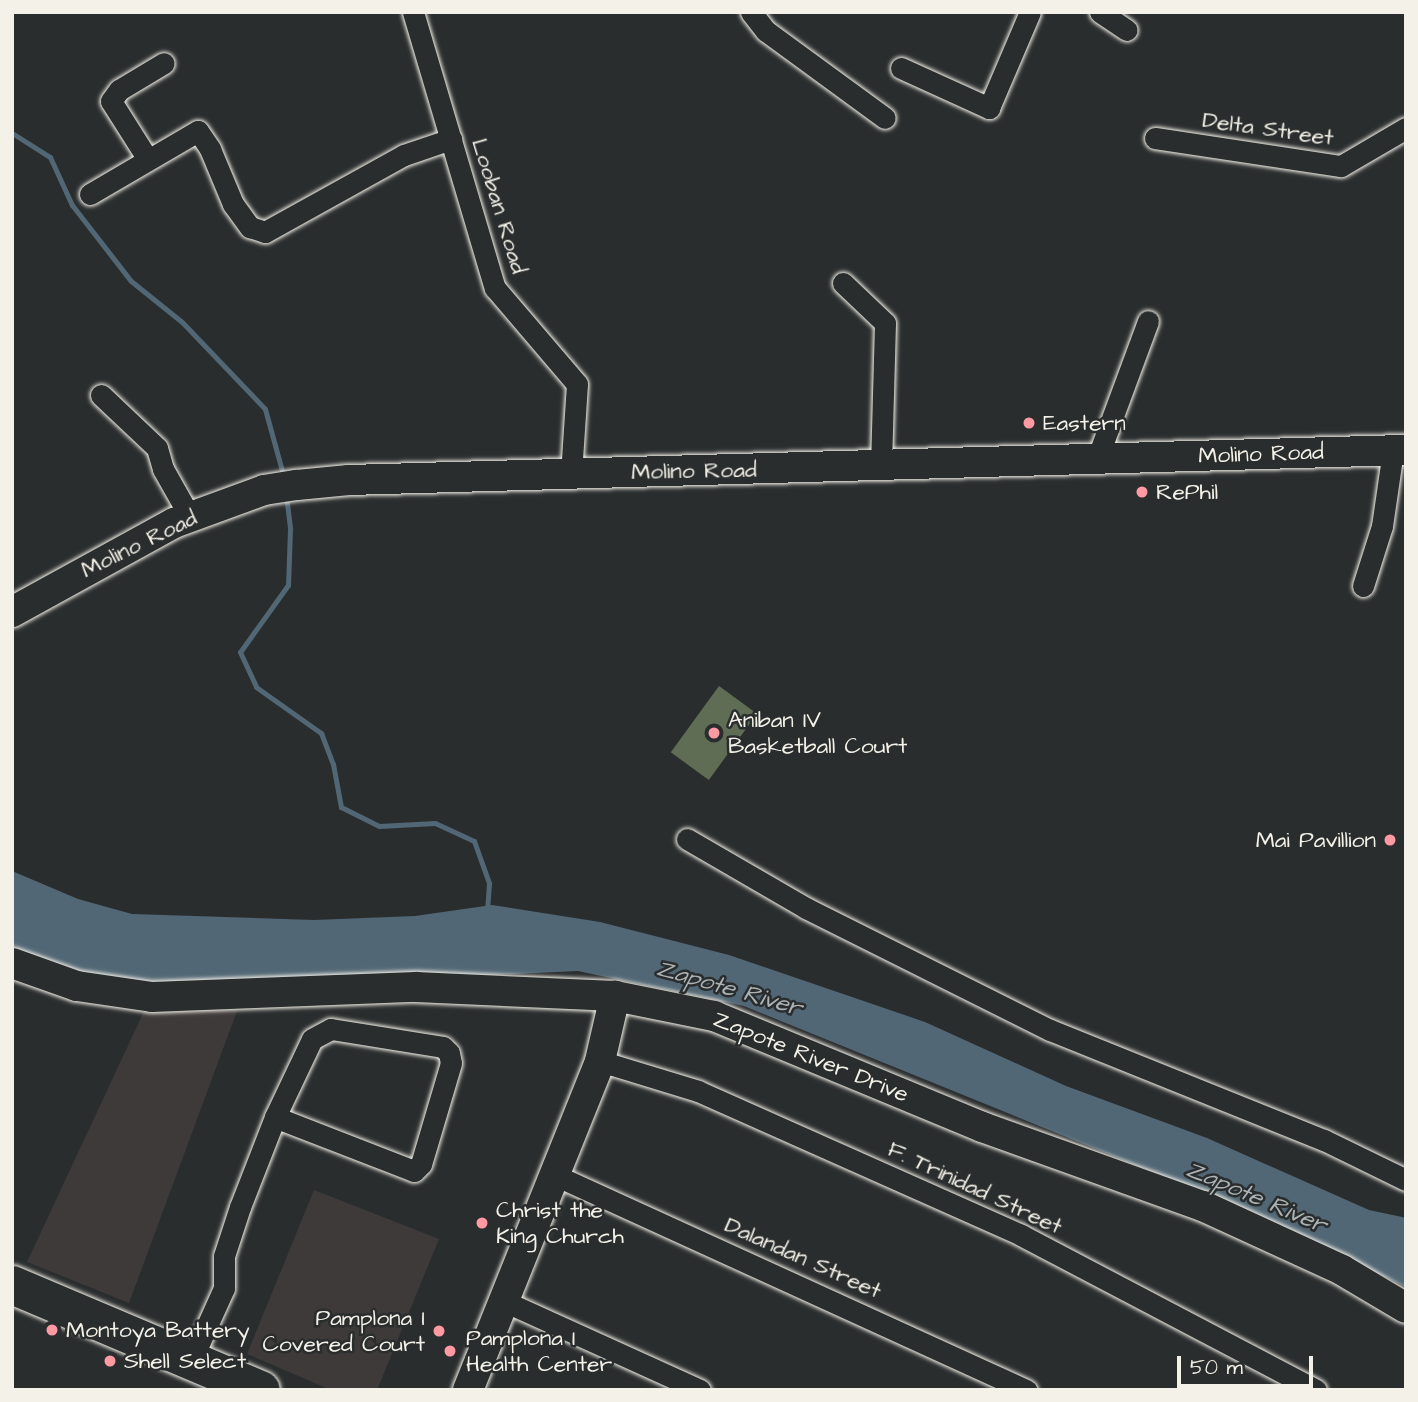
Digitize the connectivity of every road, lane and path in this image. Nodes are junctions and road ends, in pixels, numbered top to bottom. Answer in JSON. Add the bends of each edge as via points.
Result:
{"nodes":[{"id":1,"x":413,"y":12,"type":"edge"},
{"id":2,"x":751,"y":12,"type":"edge"},
{"id":3,"x":1030,"y":12,"type":"edge"},
{"id":4,"x":1100,"y":12,"type":"edge"},
{"id":5,"x":1127,"y":30,"type":"dead end"},
{"id":6,"x":164,"y":63,"type":"dead end"},
{"id":7,"x":901,"y":68,"type":"dead end"},
{"id":8,"x":886,"y":117,"type":"dead end"},
{"id":9,"x":1406,"y":128,"type":"edge"},
{"id":10,"x":1155,"y":138,"type":"dead end"},
{"id":11,"x":451,"y":139,"type":"junction"},
{"id":12,"x":146,"y":158,"type":"junction"},
{"id":13,"x":90,"y":194,"type":"dead end"},
{"id":14,"x":843,"y":283,"type":"dead end"},
{"id":15,"x":1148,"y":321,"type":"dead end"},
{"id":16,"x":101,"y":395,"type":"dead end"},
{"id":17,"x":1400,"y":450,"type":"edge"},
{"id":18,"x":1097,"y":459,"type":"junction"},
{"id":19,"x":881,"y":466,"type":"junction"},
{"id":20,"x":571,"y":474,"type":"junction"},
{"id":21,"x":190,"y":517,"type":"junction"},
{"id":22,"x":1363,"y":586,"type":"dead end"},
{"id":23,"x":12,"y":612,"type":"edge"},
{"id":24,"x":687,"y":839,"type":"dead end"},
{"id":25,"x":12,"y":963,"type":"edge"},
{"id":26,"x":615,"y":996,"type":"junction"},
{"id":27,"x":600,"y":1061,"type":"junction"},
{"id":28,"x":275,"y":1117,"type":"junction"},
{"id":29,"x":557,"y":1176,"type":"junction"},
{"id":30,"x":1406,"y":1180,"type":"edge"},
{"id":31,"x":12,"y":1285,"type":"edge"},
{"id":32,"x":506,"y":1302,"type":"junction"},
{"id":33,"x":1406,"y":1308,"type":"edge"},
{"id":34,"x":202,"y":1372,"type":"edge"},
{"id":35,"x":261,"y":1390,"type":"edge"},
{"id":36,"x":468,"y":1390,"type":"edge"},
{"id":37,"x":700,"y":1390,"type":"edge"},
{"id":38,"x":1026,"y":1390,"type":"edge"},
{"id":39,"x":1316,"y":1390,"type":"edge"}],
"edges":[{"from":1,"to":11,"type":"street","name":"Looban Road"},
{"from":2,"to":8,"type":"street","via":[[766,31]]},
{"from":3,"to":7,"type":"street","via":[[989,107]]},
{"from":4,"to":5,"type":"street"},
{"from":6,"to":12,"type":"street","via":[[119,90],[111,102]]},
{"from":9,"to":10,"type":"street","name":"Delta Street","via":[[1340,166]]},
{"from":11,"to":12,"type":"street","via":[[404,155],[265,232],[250,227],[233,204],[201,134],[187,134]]},
{"from":11,"to":20,"type":"street","name":"Looban Road","via":[[495,288],[576,384]]},
{"from":12,"to":13,"type":"street"},
{"from":14,"to":19,"type":"street","via":[[885,323]]},
{"from":15,"to":18,"type":"street"},
{"from":16,"to":21,"type":"street","via":[[157,448],[163,469]]},
{"from":17,"to":18,"type":"main road","name":"Molino Road"},
{"from":17,"to":22,"type":"street"},
{"from":18,"to":19,"type":"main road","name":"Molino Road"},
{"from":19,"to":20,"type":"main road","name":"Molino Road"},
{"from":20,"to":21,"type":"main road","name":"Molino Road","via":[[297,485],[264,491]]},
{"from":21,"to":23,"type":"main road","name":"Molino Road"},
{"from":24,"to":30,"type":"street","via":[[806,908],[1050,1030],[1324,1140]]},
{"from":25,"to":26,"type":"main road","name":"Zapote River Drive","via":[[77,986],[152,997],[416,987]]},
{"from":26,"to":27,"type":"main road"},
{"from":26,"to":33,"type":"main road","name":"Zapote River Drive","via":[[748,1027],[982,1127],[1203,1206],[1342,1270]]},
{"from":27,"to":29,"type":"main road"},
{"from":27,"to":39,"type":"street","name":"F. Trinidad Street","via":[[698,1091],[1021,1235]]},
{"from":28,"to":28,"type":"street","via":[[309,1044],[326,1030],[443,1047],[449,1053],[451,1063],[425,1151],[414,1171]]},
{"from":28,"to":34,"type":"street","via":[[226,1250],[222,1293]]},
{"from":29,"to":32,"type":"main road"},
{"from":29,"to":38,"type":"street","name":"Dalandan Street"},
{"from":31,"to":34,"type":"highway"},
{"from":32,"to":36,"type":"main road"},
{"from":32,"to":37,"type":"street"},
{"from":34,"to":35,"type":"highway"}]}
